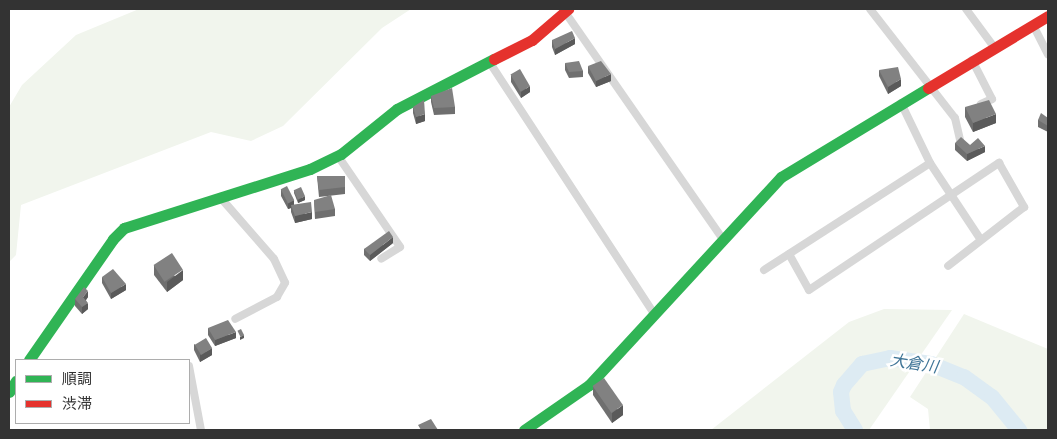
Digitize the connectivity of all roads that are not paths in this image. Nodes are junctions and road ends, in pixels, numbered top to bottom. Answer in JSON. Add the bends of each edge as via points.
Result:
{"nodes":[{"id":1,"x":870,"y":9,"type":"edge"},
{"id":2,"x":966,"y":9,"type":"edge"},
{"id":3,"x":567,"y":10,"type":"edge"},
{"id":4,"x":1048,"y":16,"type":"edge"},
{"id":5,"x":1032,"y":25,"type":"junction"},
{"id":6,"x":994,"y":47,"type":"junction"},
{"id":7,"x":1048,"y":54,"type":"edge"},
{"id":8,"x":972,"y":60,"type":"junction"},
{"id":9,"x":490,"y":63,"type":"junction"},
{"id":10,"x":929,"y":87,"type":"junction"},
{"id":11,"x":901,"y":103,"type":"junction"},
{"id":12,"x":976,"y":106,"type":"edge"},
{"id":13,"x":961,"y":143,"type":"edge"},
{"id":14,"x":338,"y":156,"type":"junction"},
{"id":15,"x":930,"y":164,"type":"junction"},
{"id":16,"x":951,"y":195,"type":"junction"},
{"id":17,"x":220,"y":197,"type":"junction"},
{"id":18,"x":723,"y":239,"type":"junction"},
{"id":19,"x":981,"y":240,"type":"junction"},
{"id":20,"x":789,"y":254,"type":"junction"},
{"id":21,"x":381,"y":259,"type":"dead end"},
{"id":22,"x":948,"y":266,"type":"dead end"},
{"id":23,"x":764,"y":270,"type":"dead end"},
{"id":24,"x":655,"y":315,"type":"junction"},
{"id":25,"x":235,"y":319,"type":"dead end"},
{"id":26,"x":30,"y":359,"type":"edge"},
{"id":27,"x":190,"y":371,"type":"edge"},
{"id":28,"x":201,"y":430,"type":"edge"},
{"id":29,"x":524,"y":430,"type":"edge"}],
"edges":[{"from":1,"to":10,"type":"street"},
{"from":2,"to":6,"type":"street"},
{"from":3,"to":9,"type":"street","via":[[532,40]]},
{"from":3,"to":18,"type":"street"},
{"from":4,"to":5,"type":"street"},
{"from":5,"to":6,"type":"street"},
{"from":5,"to":7,"type":"street"},
{"from":6,"to":8,"type":"street"},
{"from":8,"to":10,"type":"street"},
{"from":8,"to":12,"type":"street","via":[[992,99]]},
{"from":9,"to":14,"type":"street","via":[[397,109]]},
{"from":9,"to":24,"type":"street"},
{"from":10,"to":11,"type":"street"},
{"from":10,"to":13,"type":"street","via":[[955,118]]},
{"from":11,"to":15,"type":"street"},
{"from":11,"to":18,"type":"street","via":[[781,177]]},
{"from":14,"to":17,"type":"street","via":[[310,169]]},
{"from":14,"to":21,"type":"street","via":[[400,246]]},
{"from":15,"to":16,"type":"street"},
{"from":15,"to":20,"type":"street"},
{"from":16,"to":19,"type":"street"},
{"from":16,"to":19,"type":"street","via":[[999,164],[1024,207]]},
{"from":16,"to":20,"type":"street","via":[[809,290]]},
{"from":17,"to":25,"type":"street","via":[[274,259],[285,283],[277,297]]},
{"from":17,"to":26,"type":"street","via":[[124,228],[113,239]]},
{"from":18,"to":24,"type":"street"},
{"from":19,"to":22,"type":"street"},
{"from":20,"to":23,"type":"street"},
{"from":24,"to":29,"type":"street","via":[[589,385]]},
{"from":27,"to":28,"type":"street"}]}
